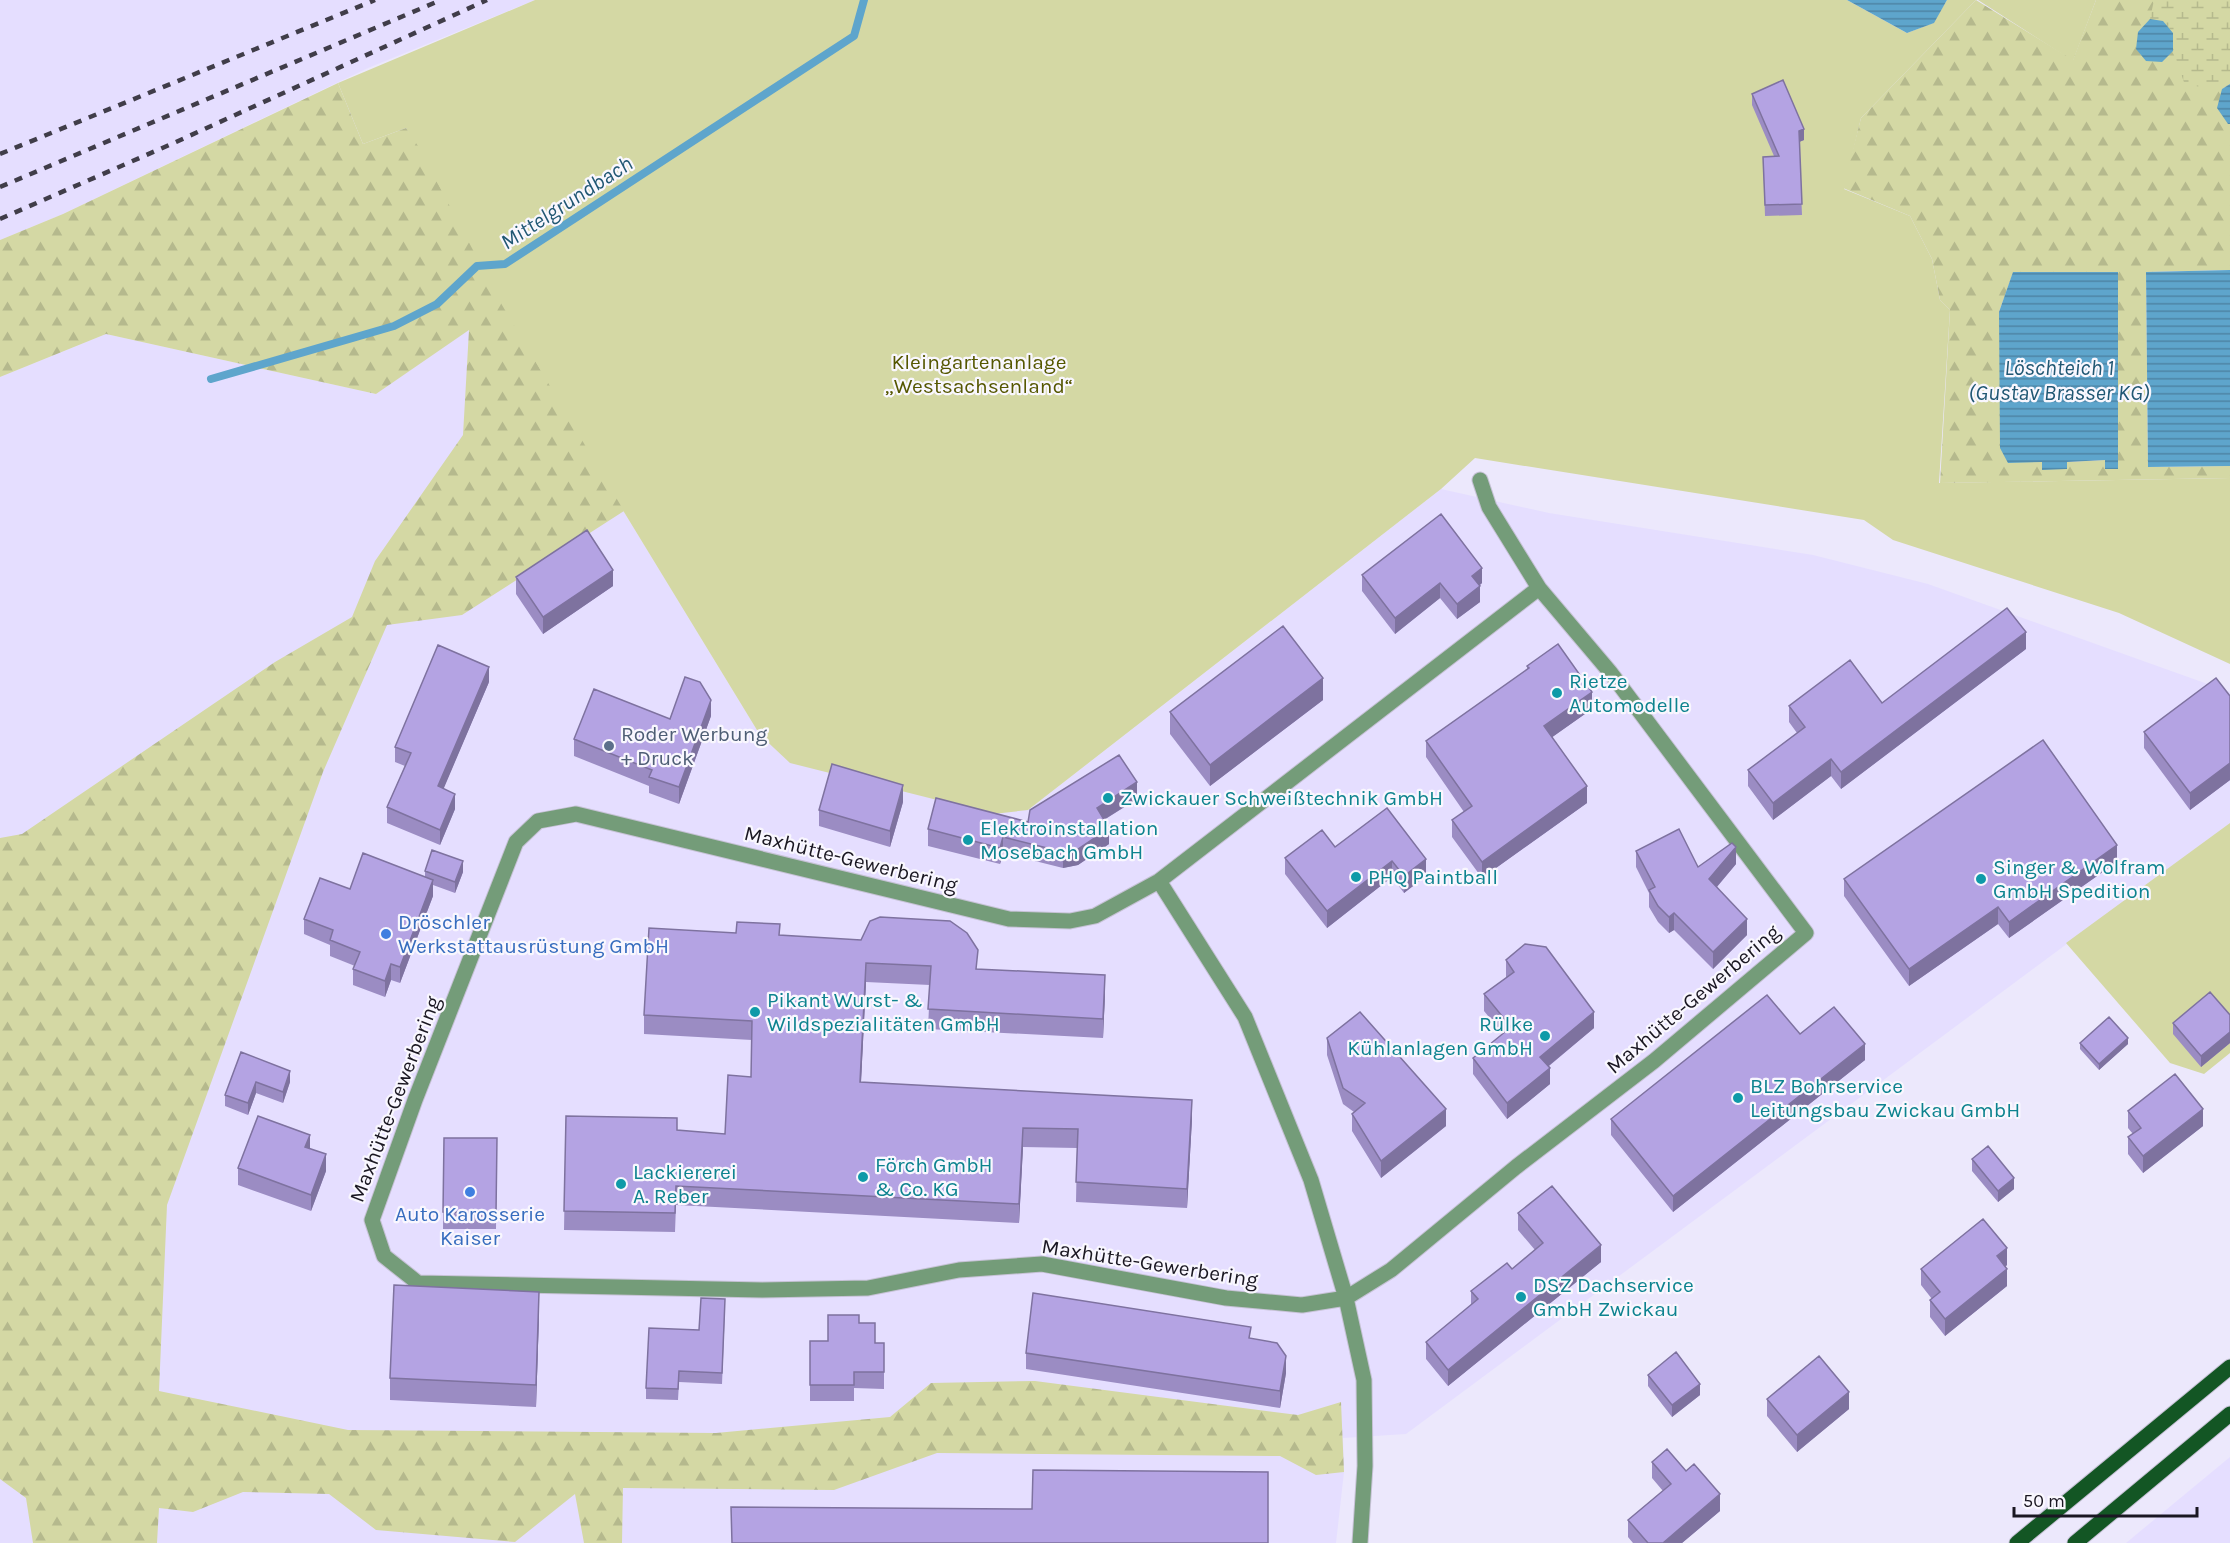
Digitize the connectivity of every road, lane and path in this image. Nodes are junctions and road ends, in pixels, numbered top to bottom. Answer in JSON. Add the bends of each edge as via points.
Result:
{"nodes":[{"id":1,"x":1480,"y":480,"type":"dead end"},
{"id":2,"x":1539,"y":588,"type":"junction"},
{"id":3,"x":1159,"y":881,"type":"junction"},
{"id":4,"x":1346,"y":1298,"type":"junction"},
{"id":5,"x":2230,"y":1367,"type":"edge"},
{"id":6,"x":2230,"y":1414,"type":"edge"},
{"id":7,"x":1360,"y":1543,"type":"edge"},
{"id":8,"x":2017,"y":1543,"type":"edge"},
{"id":9,"x":2075,"y":1543,"type":"edge"}],
"edges":[{"from":1,"to":2,"type":"street","name":"Maxhütte-Gewerbering","via":[[1493,515]]},
{"from":2,"to":3,"type":"street","name":"Maxhütte-Gewerbering"},
{"from":2,"to":4,"type":"street","name":"Maxhütte-Gewerbering","via":[[1610,672],[1806,933],[1654,1061],[1391,1270]]},
{"from":3,"to":4,"type":"street","via":[[1245,1017],[1311,1180]]},
{"from":3,"to":4,"type":"street","name":"Maxhütte-Gewerbering","via":[[1095,916],[1070,921],[1009,919],[576,814],[538,820],[516,842],[372,1220],[384,1256],[418,1283],[868,1288],[959,1270],[1042,1264],[1226,1298],[1302,1305]]},
{"from":4,"to":7,"type":"street","via":[[1364,1380],[1365,1466]]},
{"from":5,"to":8,"type":"main road"},
{"from":6,"to":9,"type":"main road"}]}
